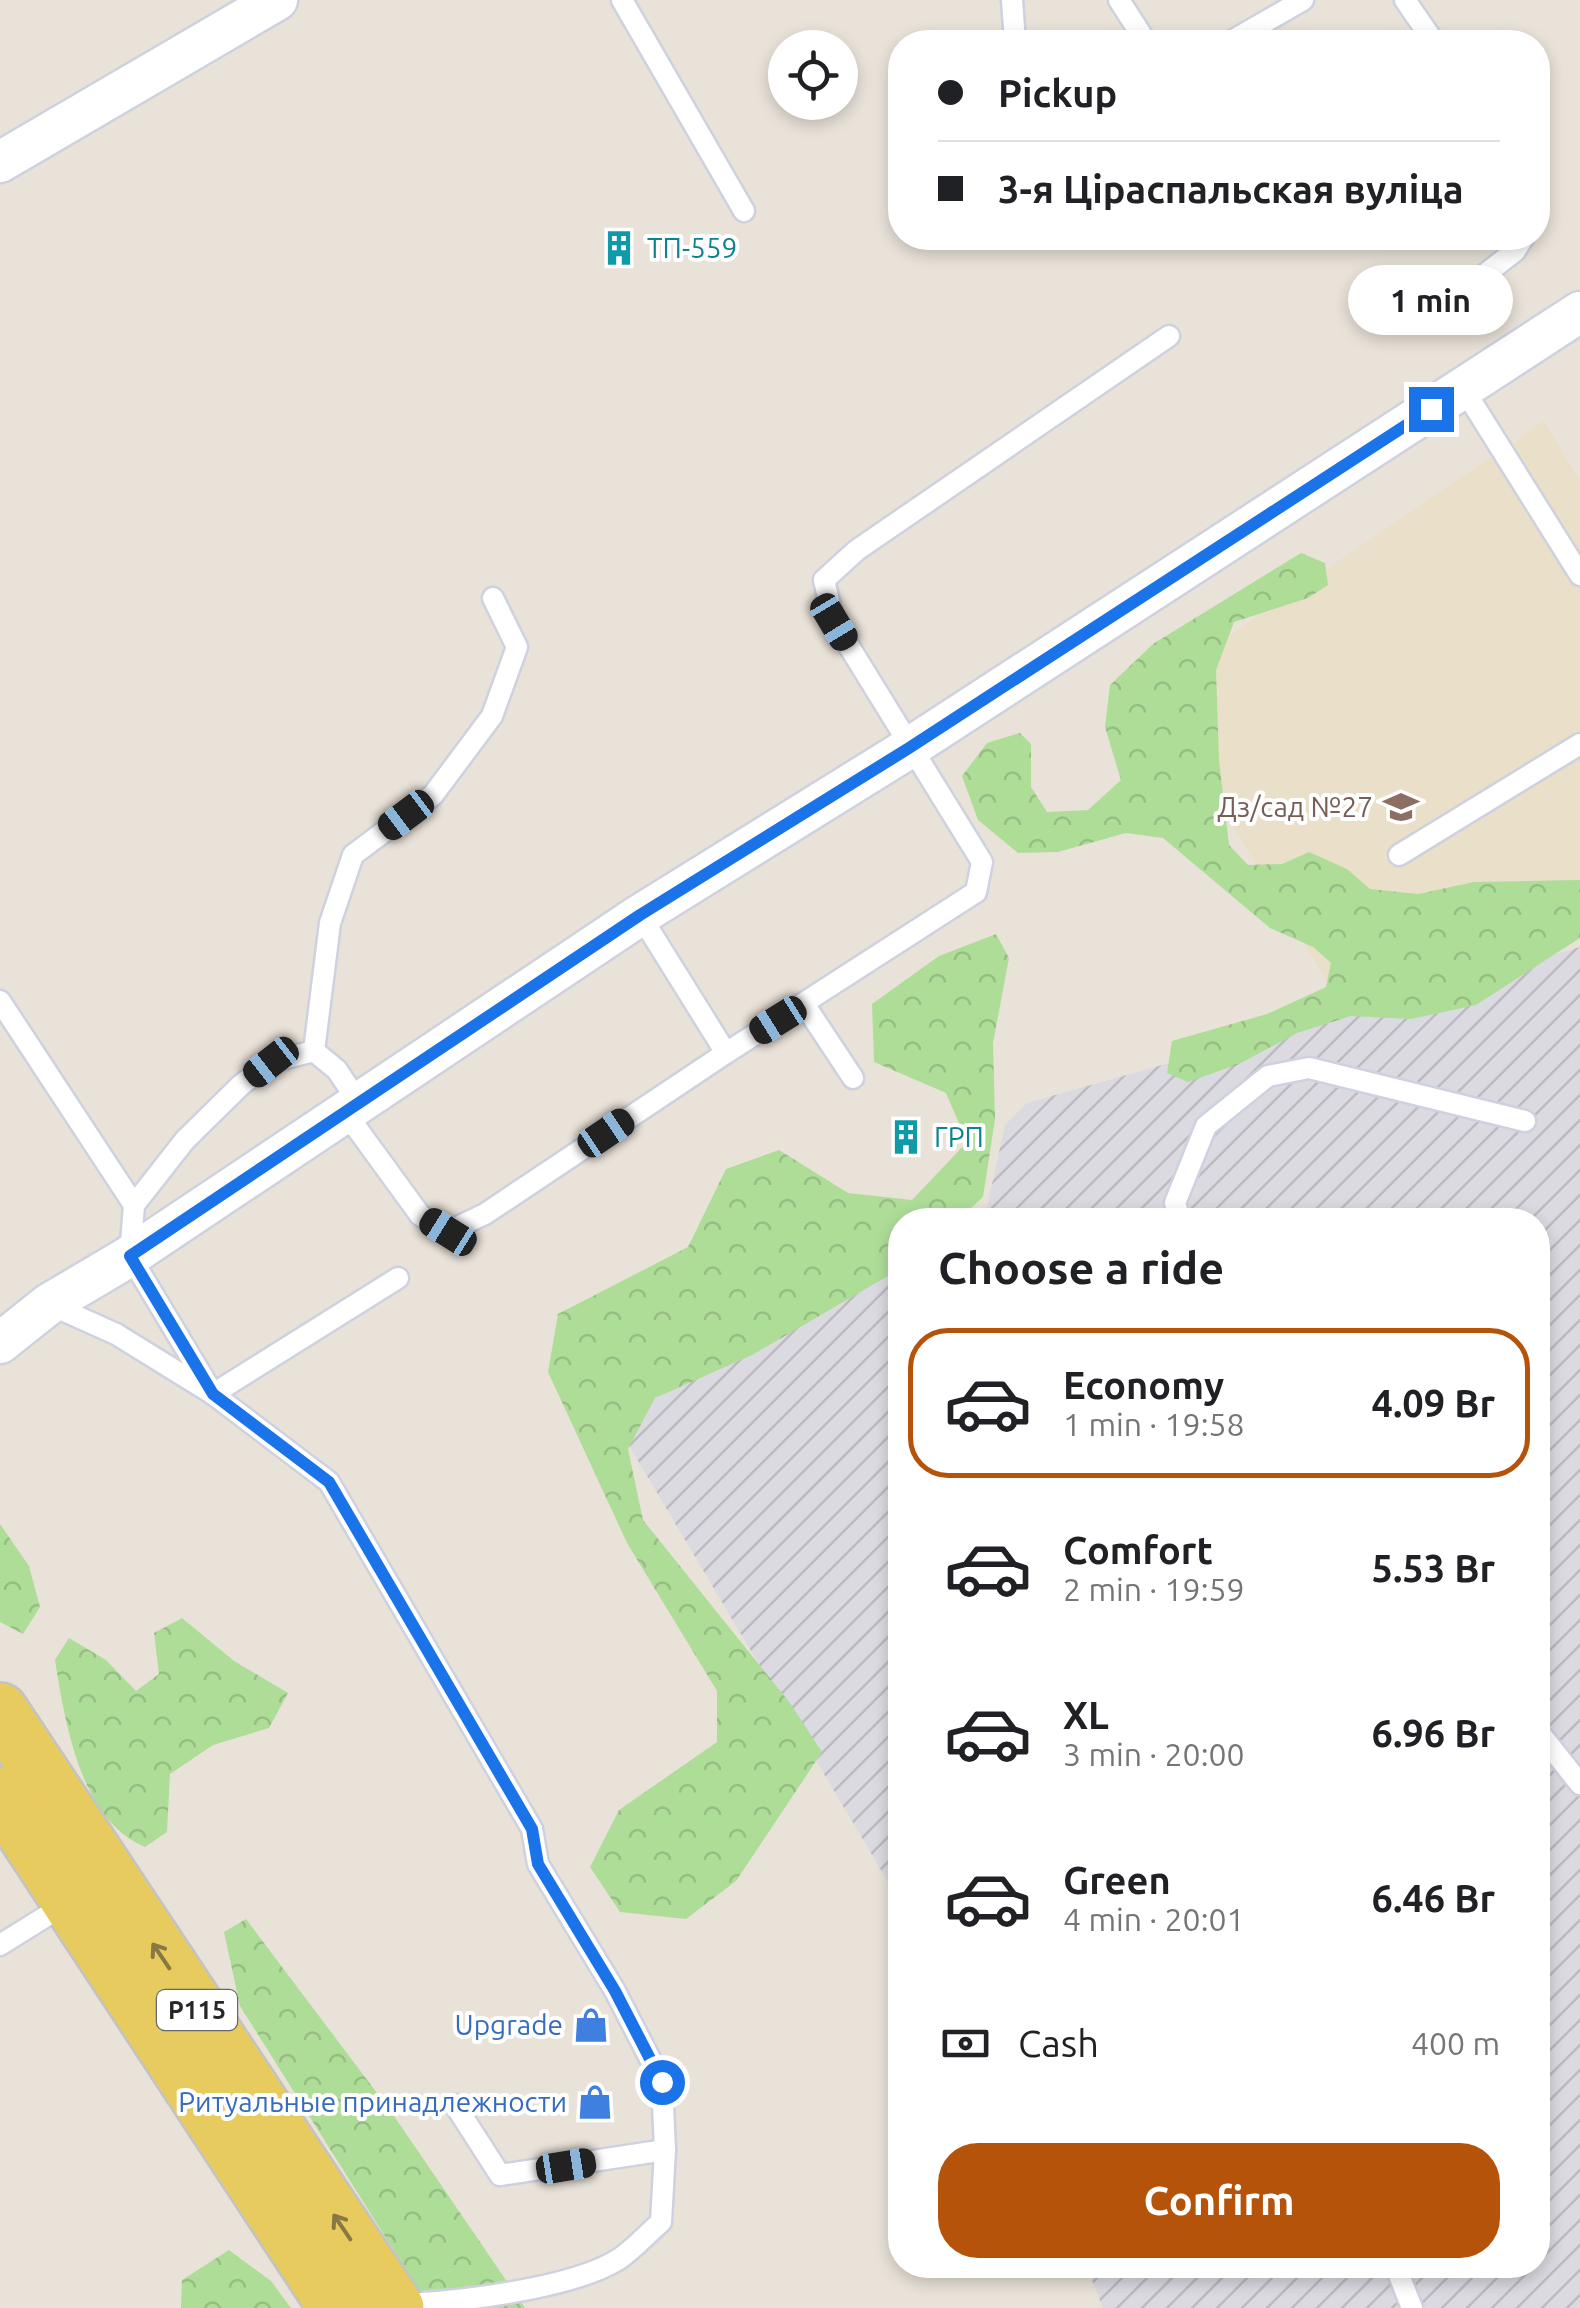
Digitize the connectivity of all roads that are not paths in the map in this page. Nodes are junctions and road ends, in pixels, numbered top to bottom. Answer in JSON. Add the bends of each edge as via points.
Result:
{"nodes":[{"id":1,"x":277,"y":0,"type":"edge"},
{"id":2,"x":622,"y":0,"type":"edge"},
{"id":3,"x":1012,"y":0,"type":"edge"},
{"id":4,"x":1119,"y":0,"type":"edge"},
{"id":5,"x":1304,"y":0,"type":"edge"},
{"id":6,"x":1405,"y":0,"type":"edge"},
{"id":7,"x":1014,"y":30,"type":"edge"},
{"id":8,"x":1138,"y":30,"type":"edge"},
{"id":9,"x":1251,"y":30,"type":"edge"},
{"id":10,"x":1426,"y":30,"type":"edge"},
{"id":11,"x":0,"y":162,"type":"edge"},
{"id":12,"x":744,"y":211,"type":"dead end"},
{"id":13,"x":1515,"y":250,"type":"edge"},
{"id":14,"x":1439,"y":310,"type":"dead end"},
{"id":15,"x":1580,"y":312,"type":"edge"},
{"id":16,"x":1168,"y":336,"type":"dead end"},
{"id":17,"x":1462,"y":388,"type":"junction"},
{"id":18,"x":1580,"y":575,"type":"edge"},
{"id":19,"x":493,"y":598,"type":"dead end"},
{"id":20,"x":1580,"y":744,"type":"edge"},
{"id":21,"x":909,"y":748,"type":"junction"},
{"id":22,"x":1399,"y":856,"type":"dead end"},
{"id":23,"x":640,"y":915,"type":"junction"},
{"id":24,"x":0,"y":1001,"type":"edge"},
{"id":25,"x":804,"y":1004,"type":"junction"},
{"id":26,"x":314,"y":1050,"type":"junction"},
{"id":27,"x":726,"y":1052,"type":"junction"},
{"id":28,"x":854,"y":1078,"type":"dead end"},
{"id":29,"x":352,"y":1107,"type":"junction"},
{"id":30,"x":1525,"y":1121,"type":"dead end"},
{"id":31,"x":134,"y":1205,"type":"junction"},
{"id":32,"x":1177,"y":1208,"type":"edge"},
{"id":33,"x":130,"y":1256,"type":"junction"},
{"id":34,"x":398,"y":1278,"type":"dead end"},
{"id":35,"x":49,"y":1304,"type":"junction"},
{"id":36,"x":0,"y":1343,"type":"edge"},
{"id":37,"x":213,"y":1394,"type":"junction"},
{"id":38,"x":0,"y":1711,"type":"edge"},
{"id":39,"x":1550,"y":1746,"type":"edge"},
{"id":40,"x":1580,"y":1784,"type":"edge"},
{"id":41,"x":0,"y":1795,"type":"edge"},
{"id":42,"x":90,"y":1889,"type":"junction"},
{"id":43,"x":0,"y":1945,"type":"edge"},
{"id":44,"x":455,"y":2105,"type":"dead end"},
{"id":45,"x":666,"y":2150,"type":"junction"},
{"id":46,"x":1400,"y":2278,"type":"edge"},
{"id":47,"x":392,"y":2307,"type":"edge"},
{"id":48,"x":337,"y":2308,"type":"edge"},
{"id":49,"x":1412,"y":2308,"type":"edge"}],
"edges":[{"from":1,"to":11,"type":"street"},
{"from":2,"to":12,"type":"lane"},
{"from":3,"to":7,"type":"lane"},
{"from":4,"to":8,"type":"lane"},
{"from":5,"to":9,"type":"lane"},
{"from":6,"to":10,"type":"lane"},
{"from":13,"to":14,"type":"lane"},
{"from":15,"to":17,"type":"street"},
{"from":16,"to":21,"type":"lane","via":[[857,550],[824,580],[834,622]]},
{"from":17,"to":18,"type":"lane"},
{"from":17,"to":21,"type":"street"},
{"from":19,"to":26,"type":"lane","via":[[517,647],[492,716],[433,796],[352,855],[330,923]]},
{"from":20,"to":22,"type":"lane"},
{"from":21,"to":23,"type":"street"},
{"from":21,"to":25,"type":"lane","via":[[982,862],[976,892]]},
{"from":23,"to":27,"type":"lane"},
{"from":23,"to":29,"type":"street"},
{"from":24,"to":31,"type":"lane"},
{"from":25,"to":27,"type":"lane"},
{"from":25,"to":28,"type":"lane"},
{"from":26,"to":29,"type":"lane","via":[[337,1070]]},
{"from":26,"to":31,"type":"lane","via":[[271,1062],[240,1085]]},
{"from":27,"to":29,"type":"lane","via":[[485,1214],[448,1232],[420,1215]]},
{"from":29,"to":33,"type":"street"},
{"from":30,"to":32,"type":"lane","via":[[1309,1068],[1268,1076],[1206,1126]]},
{"from":31,"to":33,"type":"lane"},
{"from":33,"to":35,"type":"street"},
{"from":33,"to":37,"type":"lane"},
{"from":34,"to":37,"type":"lane"},
{"from":35,"to":36,"type":"street"},
{"from":35,"to":37,"type":"lane","via":[[116,1334]]},
{"from":37,"to":45,"type":"lane","via":[[329,1482],[532,1829],[538,1864],[662,2082]]},
{"from":38,"to":42,"type":"main road","number":"Р115"},
{"from":39,"to":40,"type":"lane"},
{"from":41,"to":42,"type":"main road","number":"Р115"},
{"from":42,"to":43,"type":"lane"},
{"from":47,"to":42,"type":"main road","number":"Р115","one_way":true},
{"from":42,"to":48,"type":"main road","number":"Р115"},
{"from":44,"to":45,"type":"lane","via":[[500,2176]]},
{"from":45,"to":47,"type":"lane","via":[[661,2222],[618,2259],[575,2276]]},
{"from":46,"to":49,"type":"lane"}]}
